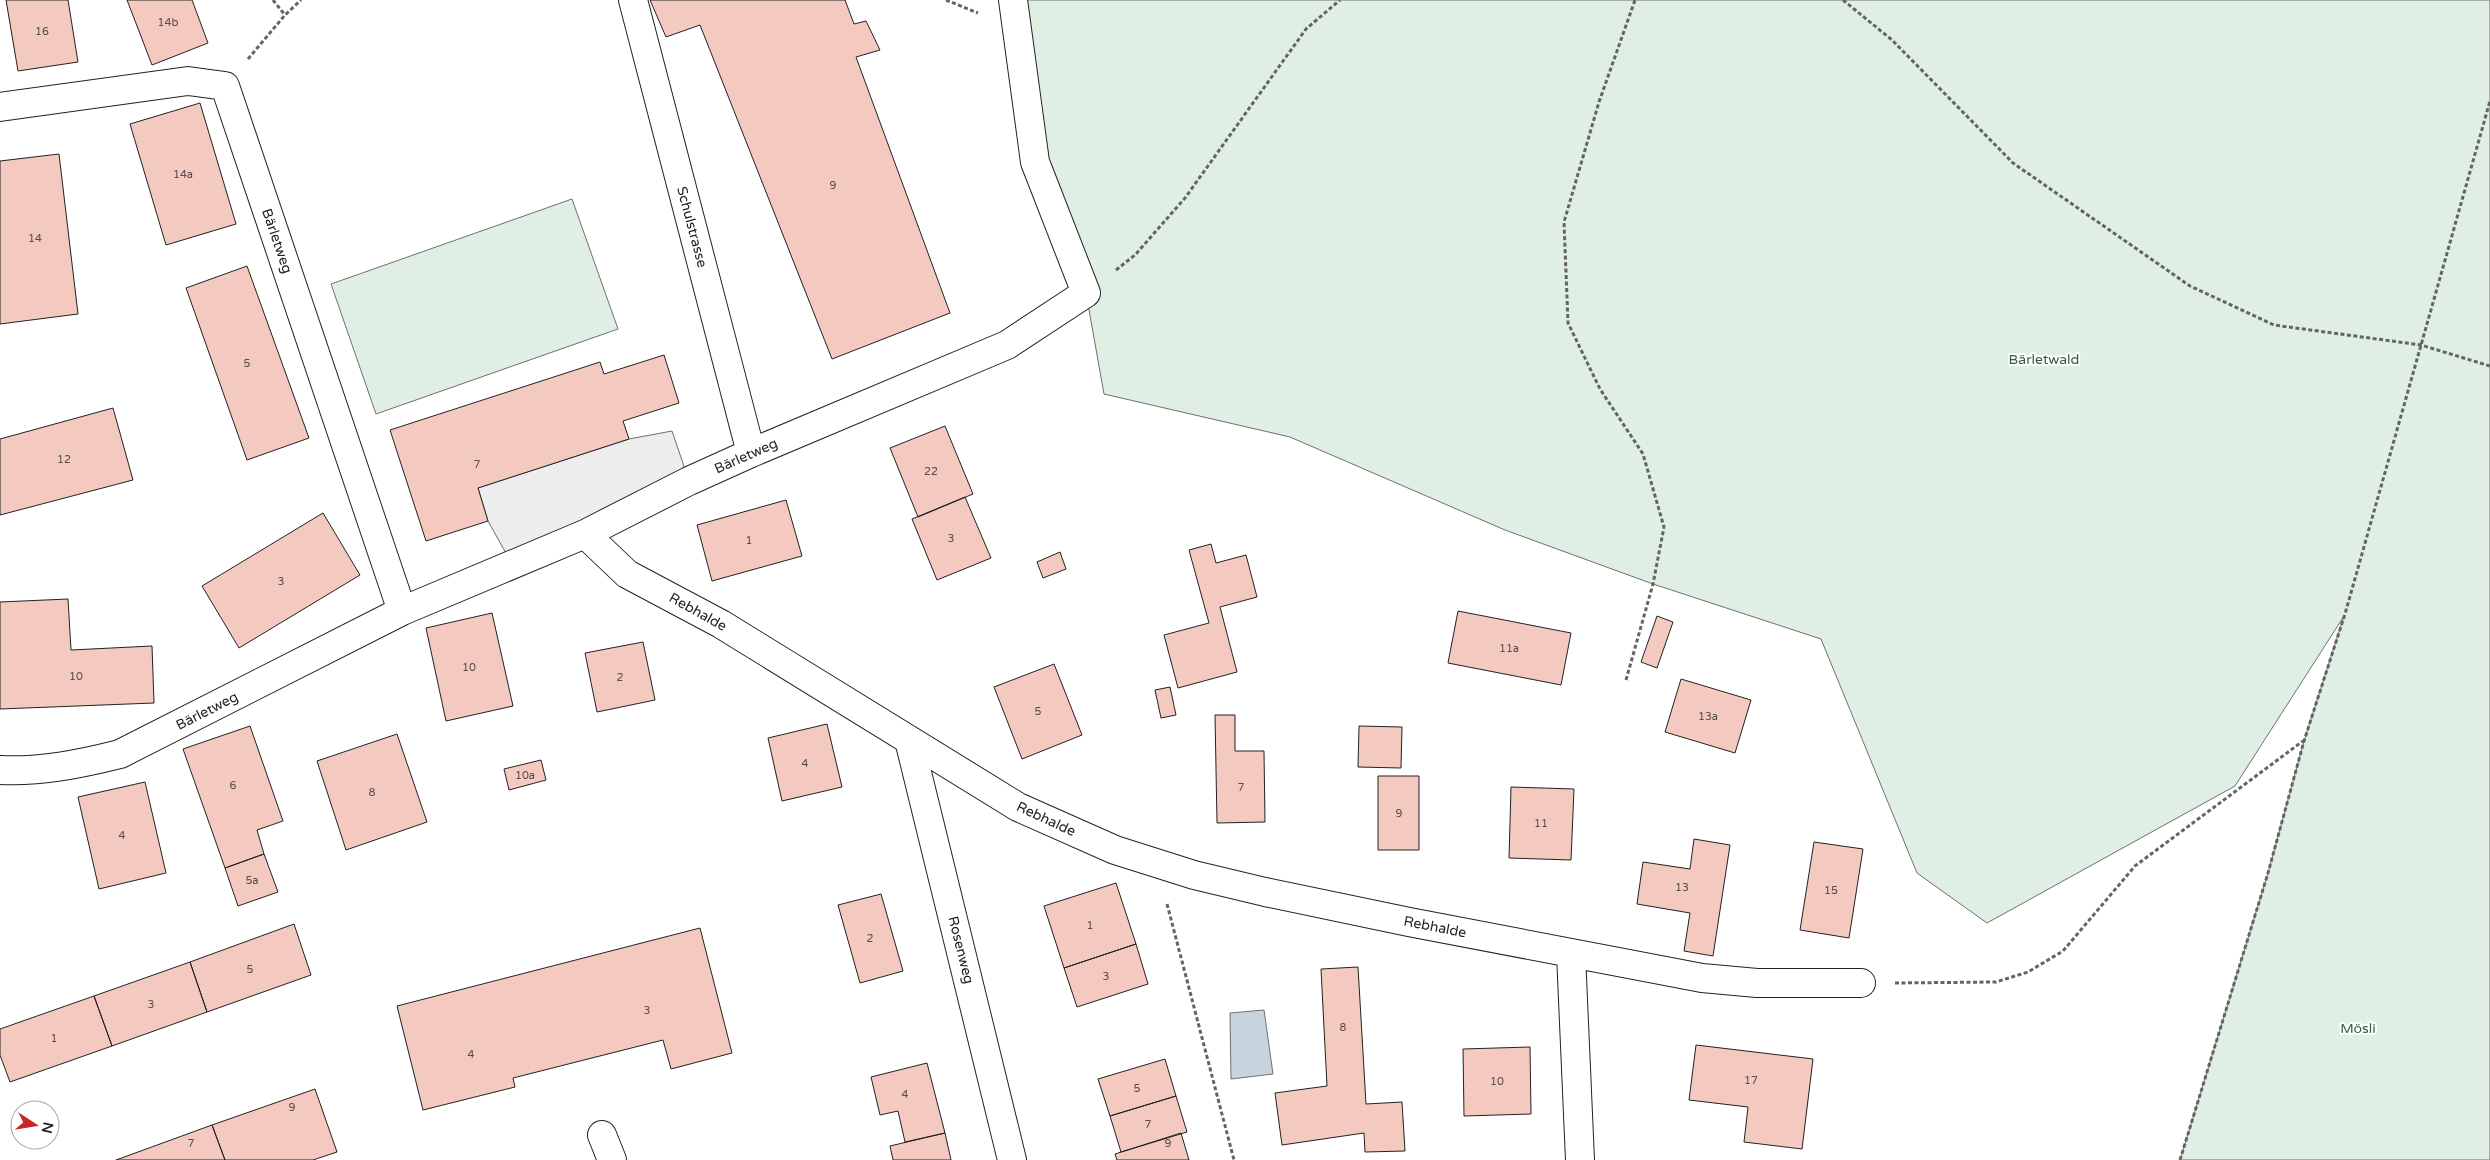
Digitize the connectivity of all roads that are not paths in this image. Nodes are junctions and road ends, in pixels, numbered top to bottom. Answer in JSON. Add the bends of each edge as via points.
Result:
{"nodes":[{"id":1,"x":633,"y":0,"type":"edge"},
{"id":2,"x":1013,"y":0,"type":"edge"},
{"id":3,"x":0,"y":107,"type":"edge"},
{"id":4,"x":751,"y":453,"type":"junction"},
{"id":5,"x":585,"y":534,"type":"junction"},
{"id":6,"x":402,"y":611,"type":"junction"},
{"id":7,"x":909,"y":740,"type":"junction"},
{"id":8,"x":0,"y":770,"type":"edge"},
{"id":9,"x":1571,"y":954,"type":"junction"},
{"id":10,"x":1862,"y":983,"type":"road end"},
{"id":11,"x":602,"y":1135,"type":"dead end"},
{"id":12,"x":612,"y":1160,"type":"edge"},
{"id":13,"x":1012,"y":1160,"type":"edge"},
{"id":14,"x":1580,"y":1160,"type":"edge"}],
"edges":[{"from":1,"to":4,"type":"street","name":"Schulstrasse"},
{"from":2,"to":4,"type":"street","name":"Bärletweg","via":[[1035,162],[1086,293],[1007,345]]},
{"from":3,"to":6,"type":"street","name":"Bärletweg","via":[[188,81],[225,86]]},
{"from":4,"to":5,"type":"street","name":"Bärletweg"},
{"from":5,"to":6,"type":"street","name":"Bärletweg"},
{"from":5,"to":7,"type":"street","name":"Rebhalde","via":[[627,574],[721,624]]},
{"from":6,"to":8,"type":"street","name":"Bärletweg","via":[[120,754],[73,765],[24,771]]},
{"from":7,"to":9,"type":"street","name":"Rebhalde","via":[[1018,807],[1115,850],[1194,875],[1265,892]]},
{"from":7,"to":13,"type":"street","name":"Rosenweg"},
{"from":9,"to":10,"type":"street","name":"Rebhalde","via":[[1702,978],[1757,983]]},
{"from":9,"to":14,"type":"street"},
{"from":11,"to":12,"type":"street"}]}
